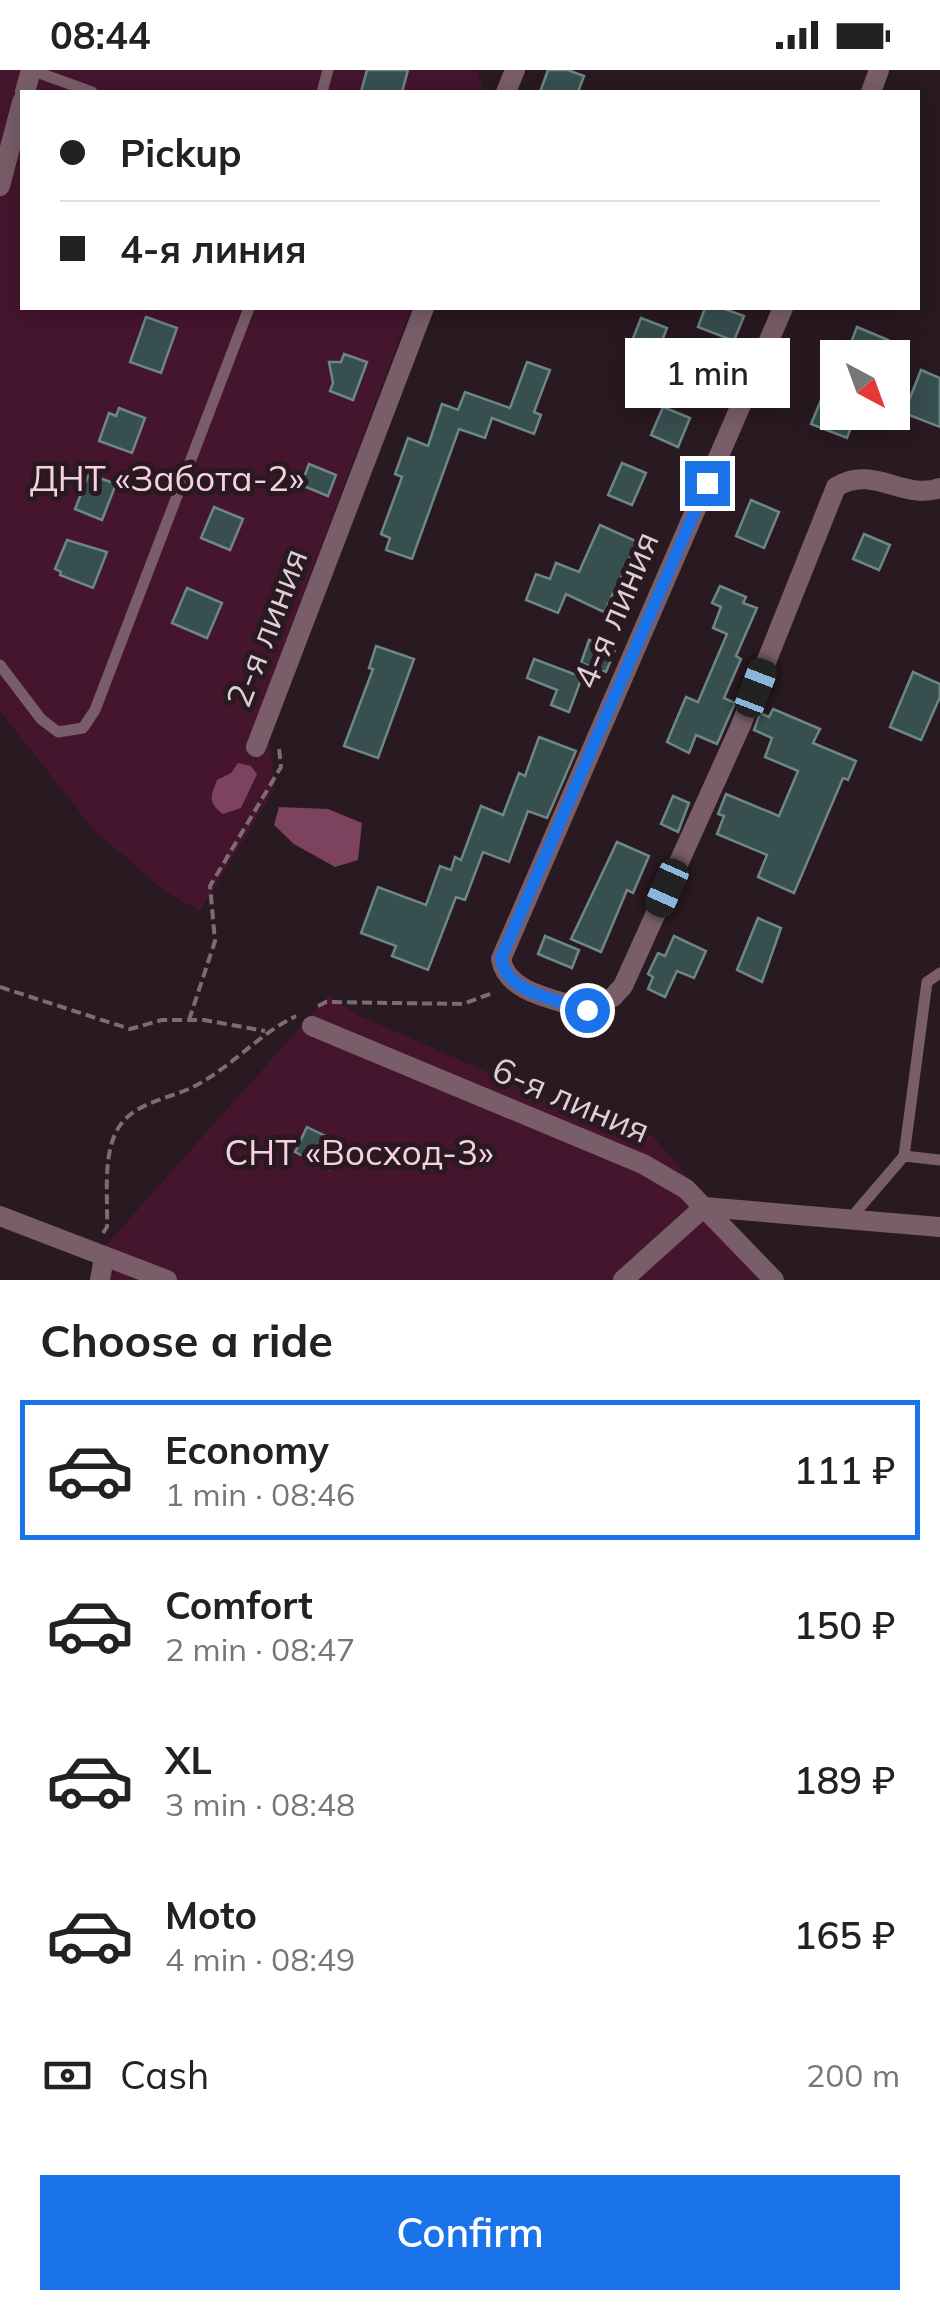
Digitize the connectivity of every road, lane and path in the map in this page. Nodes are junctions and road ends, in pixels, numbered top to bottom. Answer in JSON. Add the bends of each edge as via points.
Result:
{"nodes":[{"id":1,"x":31,"y":70,"type":"edge"},
{"id":2,"x":86,"y":90,"type":"edge"},
{"id":3,"x":20,"y":110,"type":"edge"},
{"id":4,"x":0,"y":186,"type":"edge"},
{"id":5,"x":248,"y":310,"type":"edge"},
{"id":6,"x":423,"y":310,"type":"edge"},
{"id":7,"x":782,"y":310,"type":"edge"},
{"id":8,"x":940,"y":488,"type":"edge"},
{"id":9,"x":0,"y":666,"type":"edge"},
{"id":10,"x":271,"y":708,"type":"junction"},
{"id":11,"x":256,"y":747,"type":"dead end"},
{"id":12,"x":940,"y":973,"type":"edge"},
{"id":13,"x":514,"y":984,"type":"junction"},
{"id":14,"x":0,"y":986,"type":"edge"},
{"id":15,"x":189,"y":1020,"type":"junction"},
{"id":16,"x":312,"y":1026,"type":"dead end"},
{"id":17,"x":265,"y":1031,"type":"junction"},
{"id":18,"x":904,"y":1156,"type":"junction"},
{"id":19,"x":940,"y":1160,"type":"edge"},
{"id":20,"x":704,"y":1207,"type":"junction"},
{"id":21,"x":0,"y":1216,"type":"edge"},
{"id":22,"x":850,"y":1219,"type":"junction"},
{"id":23,"x":940,"y":1227,"type":"edge"},
{"id":24,"x":97,"y":1254,"type":"junction"},
{"id":25,"x":100,"y":1280,"type":"edge"},
{"id":26,"x":167,"y":1280,"type":"edge"},
{"id":27,"x":623,"y":1280,"type":"edge"},
{"id":28,"x":774,"y":1280,"type":"edge"}],
"edges":[{"from":1,"to":2,"type":"lane"},
{"from":3,"to":4,"type":"street"},
{"from":5,"to":9,"type":"lane","via":[[83,728],[58,732]]},
{"from":6,"to":10,"type":"street","name":"2-я линия"},
{"from":7,"to":13,"type":"street","name":"4-я линия","via":[[501,958]]},
{"from":8,"to":13,"type":"street","via":[[917,490],[861,477],[836,487],[741,726],[623,986],[587,1010]]},
{"from":10,"to":11,"type":"street","name":"2-я линия"},
{"from":10,"to":15,"type":"path","via":[[281,767],[210,886],[216,941]]},
{"from":12,"to":18,"type":"lane","via":[[927,982]]},
{"from":13,"to":17,"type":"path","via":[[463,1004],[326,1002]]},
{"from":14,"to":15,"type":"path","via":[[130,1029]]},
{"from":15,"to":17,"type":"path"},
{"from":16,"to":20,"type":"street","name":"6-я линия","via":[[642,1164]]},
{"from":17,"to":24,"type":"path","via":[[211,1076],[140,1108],[118,1128],[109,1159],[107,1227]]},
{"from":18,"to":19,"type":"lane"},
{"from":18,"to":22,"type":"lane"},
{"from":20,"to":22,"type":"street"},
{"from":20,"to":27,"type":"street"},
{"from":20,"to":28,"type":"street","name":"6-я линия"},
{"from":21,"to":24,"type":"street"},
{"from":22,"to":23,"type":"street"},
{"from":24,"to":25,"type":"street"},
{"from":24,"to":26,"type":"street"}]}
